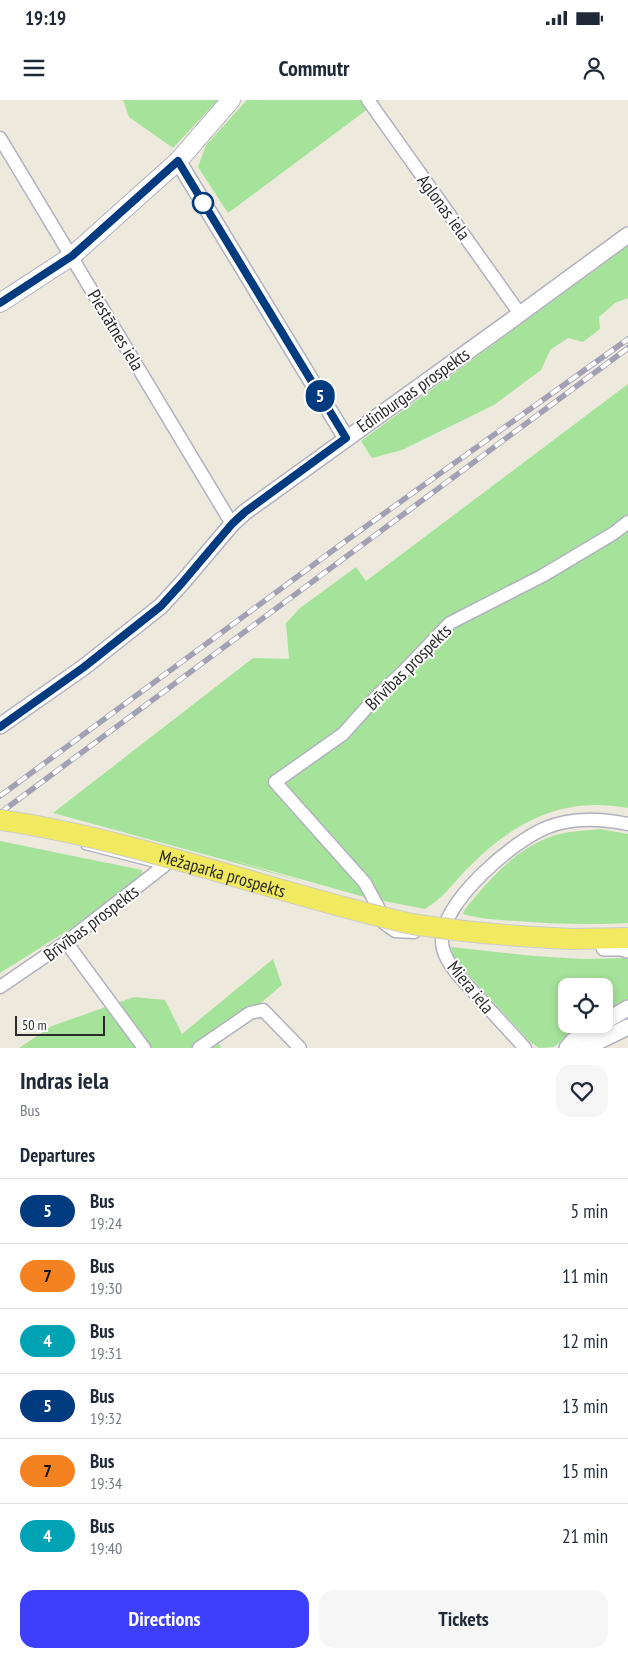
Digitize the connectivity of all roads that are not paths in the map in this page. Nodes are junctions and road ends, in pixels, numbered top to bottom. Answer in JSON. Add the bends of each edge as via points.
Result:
{"nodes":[{"id":1,"x":231,"y":100,"type":"edge"},
{"id":2,"x":368,"y":100,"type":"edge"},
{"id":3,"x":0,"y":138,"type":"edge"},
{"id":4,"x":178,"y":161,"type":"junction"},
{"id":5,"x":628,"y":235,"type":"edge"},
{"id":6,"x":72,"y":256,"type":"junction"},
{"id":7,"x":0,"y":303,"type":"edge"},
{"id":8,"x":520,"y":314,"type":"junction"},
{"id":9,"x":346,"y":438,"type":"junction"},
{"id":10,"x":628,"y":522,"type":"edge"},
{"id":11,"x":232,"y":524,"type":"junction"},
{"id":12,"x":0,"y":726,"type":"edge"},
{"id":13,"x":0,"y":820,"type":"edge"},
{"id":14,"x":628,"y":824,"type":"edge"},
{"id":15,"x":78,"y":827,"type":"dead end"},
{"id":16,"x":73,"y":843,"type":"dead end"},
{"id":17,"x":179,"y":855,"type":"junction"},
{"id":18,"x":168,"y":868,"type":"junction"},
{"id":19,"x":260,"y":892,"type":"dead end"},
{"id":20,"x":344,"y":900,"type":"dead end"},
{"id":21,"x":375,"y":905,"type":"junction"},
{"id":22,"x":384,"y":923,"type":"junction"},
{"id":23,"x":418,"y":932,"type":"junction"},
{"id":24,"x":628,"y":938,"type":"edge"},
{"id":25,"x":572,"y":939,"type":"junction"},
{"id":26,"x":442,"y":941,"type":"junction"},
{"id":27,"x":66,"y":942,"type":"junction"},
{"id":28,"x":628,"y":950,"type":"edge"},
{"id":29,"x":0,"y":987,"type":"edge"},
{"id":30,"x":628,"y":1008,"type":"edge"},
{"id":31,"x":613,"y":1017,"type":"edge"},
{"id":32,"x":628,"y":1027,"type":"edge"},
{"id":33,"x":586,"y":1033,"type":"edge"},
{"id":34,"x":144,"y":1048,"type":"edge"},
{"id":35,"x":199,"y":1048,"type":"edge"},
{"id":36,"x":300,"y":1048,"type":"edge"},
{"id":37,"x":525,"y":1048,"type":"edge"},
{"id":38,"x":567,"y":1048,"type":"edge"},
{"id":39,"x":585,"y":1048,"type":"edge"}],
"edges":[{"from":1,"to":4,"type":"main road"},
{"from":2,"to":8,"type":"street","name":"Aglonas iela"},
{"from":3,"to":6,"type":"street","name":"Piestātnes iela"},
{"from":4,"to":6,"type":"main road"},
{"from":4,"to":9,"type":"street"},
{"from":5,"to":8,"type":"street","name":"Edinburgas prospekts"},
{"from":6,"to":7,"type":"main road"},
{"from":6,"to":11,"type":"street","name":"Piestātnes iela"},
{"from":8,"to":9,"type":"street","name":"Edinburgas prospekts"},
{"from":9,"to":11,"type":"street","name":"Edinburgas prospekts"},
{"from":10,"to":21,"type":"street","name":"Brīvības prospekts","via":[[542,576],[450,623],[344,734],[275,782],[365,883]]},
{"from":11,"to":12,"type":"street","name":"Edinburgas prospekts","via":[[161,606],[84,667]]},
{"from":13,"to":25,"type":"main road","name":"Mežaparka prospekts","bridge":true,"via":[[91,838],[405,922],[511,936]]},
{"from":14,"to":26,"type":"street","via":[[578,820],[549,826],[532,835],[478,877],[457,903],[446,923]]},
{"from":15,"to":17,"type":"lane"},
{"from":16,"to":18,"type":"lane"},
{"from":17,"to":18,"type":"lane","name":"Brīvības prospekts"},
{"from":17,"to":20,"type":"lane"},
{"from":18,"to":27,"type":"street","name":"Brīvības prospekts"},
{"from":19,"to":22,"type":"lane"},
{"from":21,"to":22,"type":"street"},
{"from":21,"to":23,"type":"street","name":"Miera iela","via":[[392,912]]},
{"from":22,"to":23,"type":"street","name":"Miera iela","via":[[395,931]]},
{"from":23,"to":26,"type":"street","name":"Miera iela"},
{"from":24,"to":25,"type":"main road","name":"Mežaparka prospekts"},
{"from":25,"to":28,"type":"street","name":"Mežaparka prospekts","via":[[590,948]]},
{"from":26,"to":37,"type":"street","name":"Miera iela","via":[[444,953],[458,975]]},
{"from":27,"to":29,"type":"street","name":"Brīvības prospekts"},
{"from":27,"to":34,"type":"street"},
{"from":30,"to":31,"type":"street"},
{"from":32,"to":39,"type":"street"},
{"from":33,"to":38,"type":"street"},
{"from":35,"to":36,"type":"street","via":[[250,1013],[264,1010]]}]}
